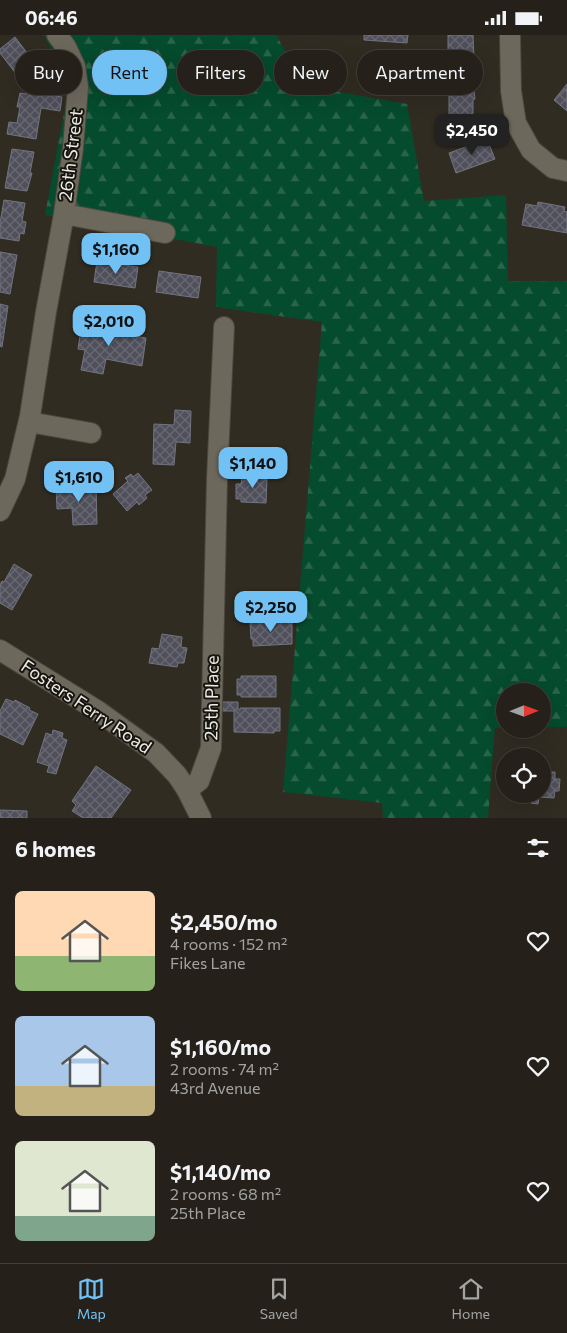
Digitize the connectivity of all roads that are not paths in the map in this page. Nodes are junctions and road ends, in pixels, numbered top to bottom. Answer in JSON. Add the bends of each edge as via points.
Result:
{"nodes":[{"id":1,"x":58,"y":35,"type":"edge"},
{"id":2,"x":510,"y":35,"type":"edge"},
{"id":3,"x":567,"y":171,"type":"edge"},
{"id":4,"x":64,"y":213,"type":"junction"},
{"id":5,"x":165,"y":233,"type":"dead end"},
{"id":6,"x":224,"y":327,"type":"dead end"},
{"id":7,"x":29,"y":422,"type":"junction"},
{"id":8,"x":91,"y":433,"type":"dead end"},
{"id":9,"x":0,"y":511,"type":"edge"},
{"id":10,"x":0,"y":651,"type":"edge"},
{"id":11,"x":187,"y":790,"type":"junction"},
{"id":12,"x":200,"y":818,"type":"edge"}],
"edges":[{"from":1,"to":4,"type":"street","name":"26th Street","via":[[75,66],[78,87]]},
{"from":2,"to":3,"type":"street","via":[[511,91],[516,123],[531,150],[553,168]]},
{"from":4,"to":5,"type":"street"},
{"from":4,"to":7,"type":"street","name":"26th Street"},
{"from":6,"to":11,"type":"street","name":"25th Place","via":[[217,479],[212,748],[199,781]]},
{"from":7,"to":8,"type":"street"},
{"from":7,"to":9,"type":"street","name":"26th Street","via":[[15,479]]},
{"from":10,"to":11,"type":"street","name":"Fosters Ferry Road","via":[[98,711],[156,753]]},
{"from":11,"to":12,"type":"street","name":"Fosters Ferry Road"}]}
